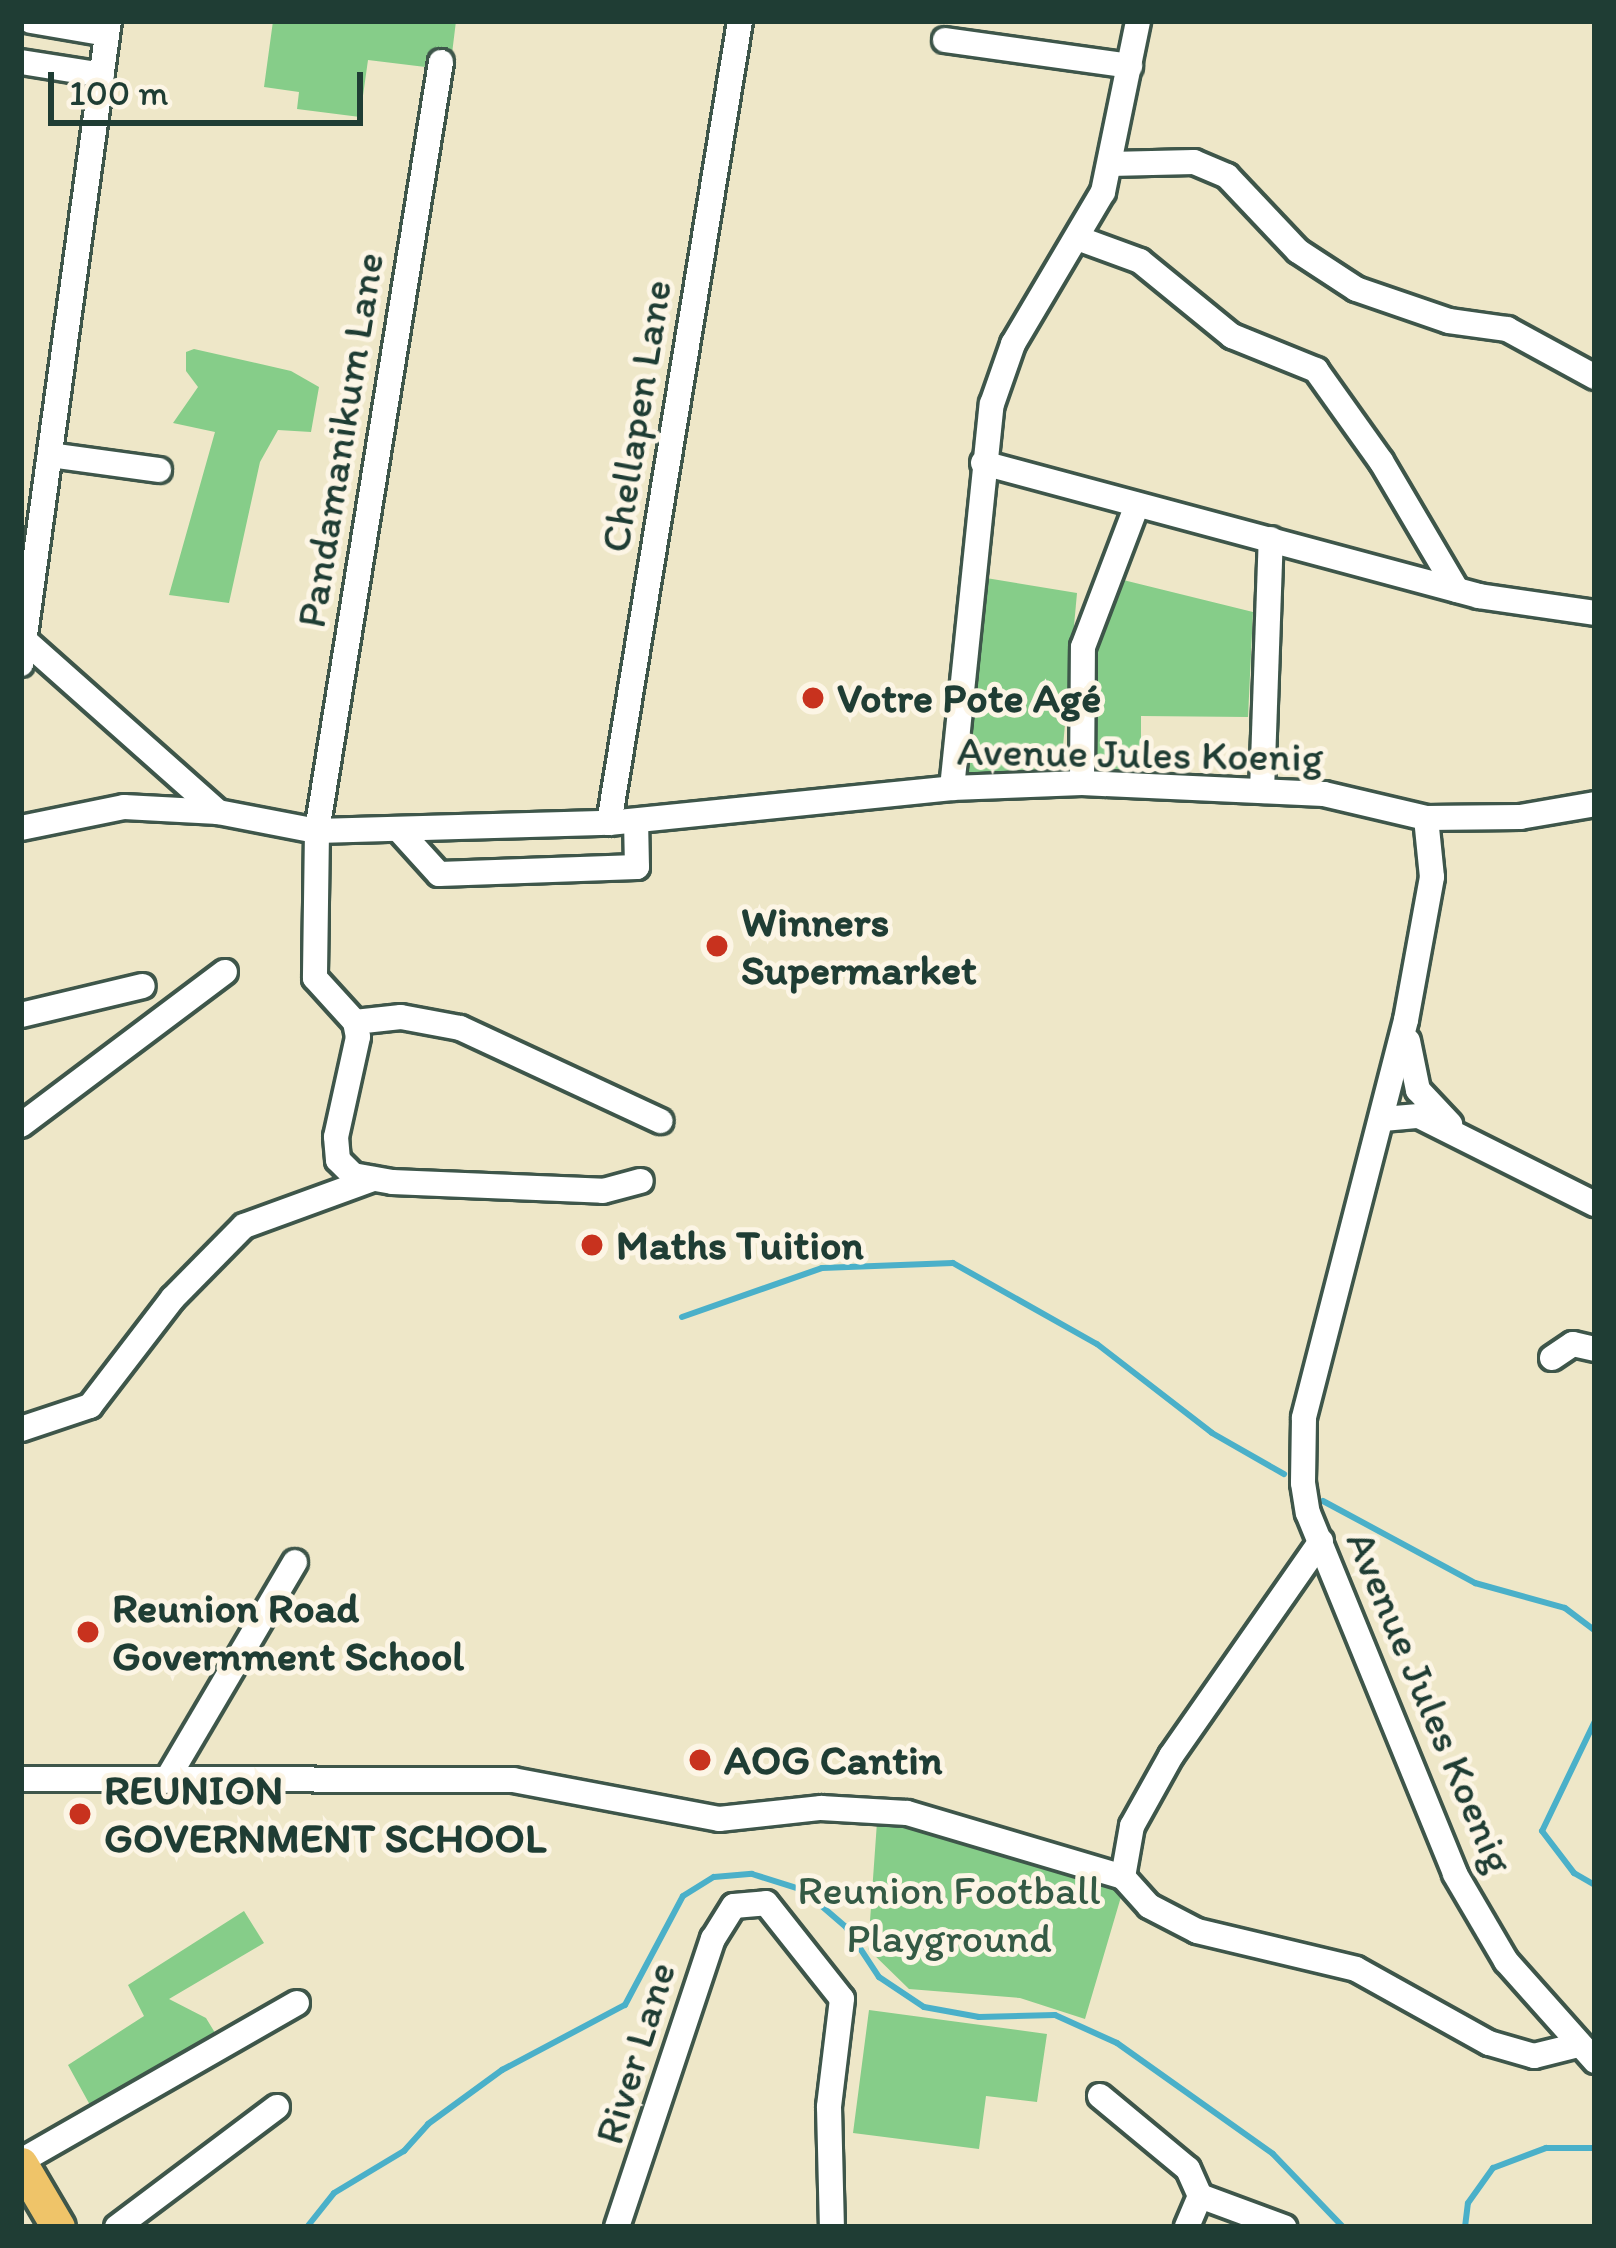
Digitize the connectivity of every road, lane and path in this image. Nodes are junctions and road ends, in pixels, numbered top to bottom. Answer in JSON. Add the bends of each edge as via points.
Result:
{"nodes":[{"id":1,"x":31,"y":21,"type":"edge"},
{"id":2,"x":740,"y":21,"type":"edge"},
{"id":3,"x":1138,"y":21,"type":"edge"},
{"id":4,"x":108,"y":28,"type":"edge"},
{"id":5,"x":946,"y":40,"type":"dead end"},
{"id":6,"x":21,"y":62,"type":"edge"},
{"id":7,"x":440,"y":62,"type":"dead end"},
{"id":8,"x":1130,"y":66,"type":"junction"},
{"id":9,"x":102,"y":75,"type":"junction"},
{"id":10,"x":1110,"y":164,"type":"junction"},
{"id":11,"x":1080,"y":239,"type":"junction"},
{"id":12,"x":1595,"y":377,"type":"edge"},
{"id":13,"x":50,"y":455,"type":"junction"},
{"id":14,"x":983,"y":463,"type":"junction"},
{"id":15,"x":159,"y":470,"type":"dead end"},
{"id":16,"x":1137,"y":505,"type":"junction"},
{"id":17,"x":1271,"y":539,"type":"junction"},
{"id":18,"x":1457,"y":590,"type":"junction"},
{"id":19,"x":1595,"y":613,"type":"edge"},
{"id":20,"x":22,"y":647,"type":"edge"},
{"id":21,"x":1082,"y":783,"type":"junction"},
{"id":22,"x":952,"y":788,"type":"junction"},
{"id":23,"x":1262,"y":791,"type":"junction"},
{"id":24,"x":1595,"y":804,"type":"edge"},
{"id":25,"x":218,"y":812,"type":"junction"},
{"id":26,"x":1426,"y":818,"type":"junction"},
{"id":27,"x":636,"y":820,"type":"junction"},
{"id":28,"x":609,"y":823,"type":"junction"},
{"id":29,"x":21,"y":828,"type":"edge"},
{"id":30,"x":398,"y":829,"type":"junction"},
{"id":31,"x":317,"y":831,"type":"junction"},
{"id":32,"x":224,"y":972,"type":"dead end"},
{"id":33,"x":143,"y":986,"type":"dead end"},
{"id":34,"x":21,"y":1015,"type":"edge"},
{"id":35,"x":1406,"y":1020,"type":"junction"},
{"id":36,"x":355,"y":1022,"type":"junction"},
{"id":37,"x":1424,"y":1096,"type":"junction"},
{"id":38,"x":1386,"y":1107,"type":"junction"},
{"id":39,"x":660,"y":1121,"type":"dead end"},
{"id":40,"x":21,"y":1126,"type":"edge"},
{"id":41,"x":1457,"y":1132,"type":"junction"},
{"id":42,"x":364,"y":1177,"type":"junction"},
{"id":43,"x":641,"y":1181,"type":"dead end"},
{"id":44,"x":1595,"y":1204,"type":"edge"},
{"id":45,"x":1595,"y":1349,"type":"edge"},
{"id":46,"x":1552,"y":1358,"type":"dead end"},
{"id":47,"x":21,"y":1429,"type":"edge"},
{"id":48,"x":1321,"y":1540,"type":"junction"},
{"id":49,"x":296,"y":1562,"type":"dead end"},
{"id":50,"x":21,"y":1779,"type":"edge"},
{"id":51,"x":166,"y":1781,"type":"junction"},
{"id":52,"x":1123,"y":1877,"type":"junction"},
{"id":53,"x":297,"y":2002,"type":"dead end"},
{"id":54,"x":1574,"y":2046,"type":"junction"},
{"id":55,"x":1595,"y":2061,"type":"edge"},
{"id":56,"x":1100,"y":2096,"type":"dead end"},
{"id":57,"x":278,"y":2107,"type":"dead end"},
{"id":58,"x":21,"y":2162,"type":"edge"},
{"id":59,"x":1200,"y":2196,"type":"junction"},
{"id":60,"x":58,"y":2227,"type":"edge"},
{"id":61,"x":118,"y":2227,"type":"edge"},
{"id":62,"x":617,"y":2227,"type":"edge"},
{"id":63,"x":832,"y":2227,"type":"edge"},
{"id":64,"x":1187,"y":2227,"type":"edge"},
{"id":65,"x":1284,"y":2227,"type":"edge"}],
"edges":[{"from":1,"to":4,"type":"street"},
{"from":2,"to":28,"type":"street","name":"Chellapen Lane"},
{"from":3,"to":8,"type":"street"},
{"from":4,"to":9,"type":"street"},
{"from":5,"to":8,"type":"street"},
{"from":6,"to":9,"type":"street"},
{"from":7,"to":31,"type":"street","name":"Pandamanikum Lane"},
{"from":8,"to":10,"type":"street"},
{"from":9,"to":13,"type":"street"},
{"from":10,"to":11,"type":"street"},
{"from":10,"to":12,"type":"street","via":[[1194,163],[1227,176],[1298,251],[1356,290],[1449,321],[1507,329]]},
{"from":11,"to":14,"type":"street","via":[[1013,344]]},
{"from":11,"to":18,"type":"street","via":[[1140,261],[1232,336],[1316,370]]},
{"from":13,"to":15,"type":"street"},
{"from":13,"to":20,"type":"street"},
{"from":14,"to":16,"type":"street"},
{"from":14,"to":22,"type":"street"},
{"from":16,"to":17,"type":"street"},
{"from":16,"to":21,"type":"street","via":[[1083,646]]},
{"from":17,"to":18,"type":"street"},
{"from":17,"to":23,"type":"street"},
{"from":18,"to":19,"type":"street"},
{"from":20,"to":25,"type":"street"},
{"from":21,"to":22,"type":"street","name":"Avenue Jules Koenig"},
{"from":21,"to":23,"type":"street","name":"Avenue Jules Koenig"},
{"from":22,"to":27,"type":"street","name":"Avenue Jules Koenig"},
{"from":23,"to":26,"type":"street","name":"Avenue Jules Koenig","via":[[1375,801]]},
{"from":24,"to":26,"type":"street","via":[[1520,817]]},
{"from":25,"to":29,"type":"street","name":"Avenue Jules Koenig","via":[[124,807]]},
{"from":25,"to":31,"type":"street","name":"Avenue Jules Koenig"},
{"from":26,"to":35,"type":"street","name":"Avenue Jules Koenig","via":[[1432,877]]},
{"from":27,"to":28,"type":"street","name":"Avenue Jules Koenig"},
{"from":27,"to":30,"type":"street","via":[[637,868],[439,874]]},
{"from":28,"to":30,"type":"street","name":"Avenue Jules Koenig"},
{"from":30,"to":31,"type":"street","name":"Avenue Jules Koenig"},
{"from":31,"to":36,"type":"street","name":"Pandamanikum Lane","via":[[315,978]]},
{"from":32,"to":40,"type":"street"},
{"from":33,"to":34,"type":"street"},
{"from":35,"to":37,"type":"street","via":[[1413,1076]]},
{"from":35,"to":38,"type":"street","name":"Avenue Jules Koenig"},
{"from":36,"to":39,"type":"street","via":[[401,1016],[460,1028]]},
{"from":36,"to":42,"type":"street","via":[[336,1136],[338,1160]]},
{"from":37,"to":38,"type":"street"},
{"from":37,"to":41,"type":"street"},
{"from":38,"to":41,"type":"street"},
{"from":38,"to":48,"type":"street","name":"Avenue Jules Koenig","via":[[1304,1418],[1303,1483]]},
{"from":41,"to":44,"type":"street"},
{"from":42,"to":43,"type":"street","via":[[603,1191]]},
{"from":42,"to":47,"type":"street","via":[[239,1219],[212,1238],[103,1369],[90,1406]]},
{"from":45,"to":46,"type":"street","via":[[1573,1344]]},
{"from":48,"to":52,"type":"street","via":[[1171,1756],[1132,1826]]},
{"from":48,"to":54,"type":"street","name":"Avenue Jules Koenig","via":[[1455,1874],[1506,1961]]},
{"from":49,"to":51,"type":"street"},
{"from":50,"to":51,"type":"street"},
{"from":51,"to":52,"type":"street","via":[[513,1780],[718,1819],[820,1808],[907,1813]]},
{"from":52,"to":54,"type":"street","via":[[1149,1906],[1197,1931],[1356,1969],[1489,2043],[1534,2056]]},
{"from":53,"to":58,"type":"street"},
{"from":54,"to":55,"type":"street","name":"Avenue Jules Koenig"},
{"from":56,"to":59,"type":"street","via":[[1188,2169]]},
{"from":57,"to":61,"type":"street"},
{"from":58,"to":60,"type":"main road"},
{"from":59,"to":64,"type":"street"},
{"from":59,"to":65,"type":"street"},
{"from":62,"to":63,"type":"street","name":"River Lane","via":[[712,1939],[734,1906],[766,1903],[842,1999],[829,2107]]}]}
